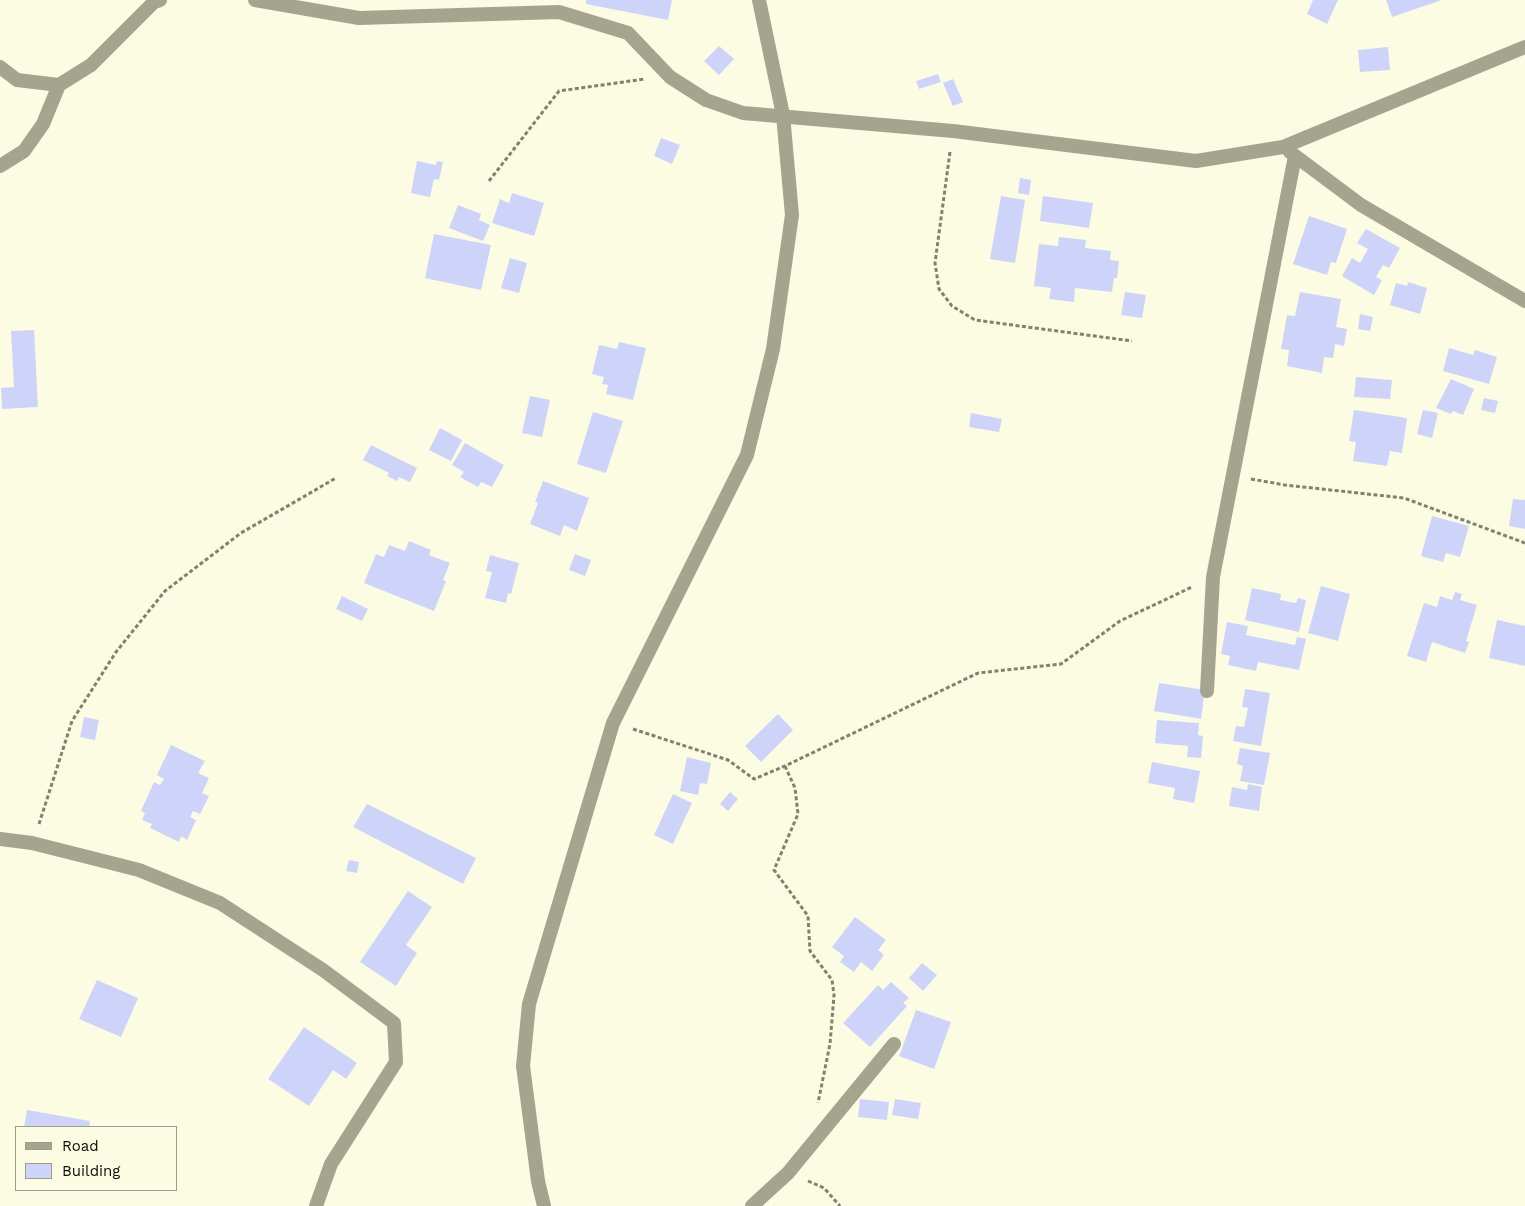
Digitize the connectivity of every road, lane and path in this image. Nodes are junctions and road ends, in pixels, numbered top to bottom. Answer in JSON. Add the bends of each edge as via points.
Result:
{"nodes":[{"id":1,"x":160,"y":0,"type":"edge"},
{"id":2,"x":255,"y":0,"type":"edge"},
{"id":3,"x":759,"y":0,"type":"edge"},
{"id":4,"x":1525,"y":47,"type":"edge"},
{"id":5,"x":0,"y":67,"type":"edge"},
{"id":6,"x":670,"y":77,"type":"junction"},
{"id":7,"x":59,"y":85,"type":"junction"},
{"id":8,"x":783,"y":115,"type":"junction"},
{"id":9,"x":953,"y":131,"type":"junction"},
{"id":10,"x":1283,"y":147,"type":"junction"},
{"id":11,"x":1296,"y":156,"type":"junction"},
{"id":12,"x":0,"y":166,"type":"edge"},
{"id":13,"x":489,"y":181,"type":"dead end"},
{"id":14,"x":1525,"y":301,"type":"edge"},
{"id":15,"x":1132,"y":342,"type":"dead end"},
{"id":16,"x":1233,"y":476,"type":"junction"},
{"id":17,"x":336,"y":478,"type":"dead end"},
{"id":18,"x":1525,"y":543,"type":"edge"},
{"id":19,"x":1213,"y":577,"type":"junction"},
{"id":20,"x":1207,"y":690,"type":"dead end"},
{"id":21,"x":613,"y":723,"type":"junction"},
{"id":22,"x":785,"y":766,"type":"junction"},
{"id":23,"x":0,"y":839,"type":"edge"},
{"id":24,"x":32,"y":844,"type":"junction"},
{"id":25,"x":894,"y":1044,"type":"dead end"},
{"id":26,"x":816,"y":1112,"type":"dead end"},
{"id":27,"x":788,"y":1173,"type":"junction"},
{"id":28,"x":316,"y":1206,"type":"edge"},
{"id":29,"x":544,"y":1206,"type":"edge"},
{"id":30,"x":752,"y":1206,"type":"edge"},
{"id":31,"x":840,"y":1206,"type":"edge"}],
"edges":[{"from":1,"to":7,"type":"street","via":[[154,2],[91,65]]},
{"from":2,"to":6,"type":"street","via":[[359,18],[559,12],[628,33]]},
{"from":3,"to":8,"type":"street"},
{"from":4,"to":10,"type":"street"},
{"from":5,"to":7,"type":"street","via":[[17,80]]},
{"from":6,"to":8,"type":"street","via":[[715,104],[743,113]]},
{"from":6,"to":13,"type":"path","via":[[559,92]]},
{"from":7,"to":12,"type":"street","via":[[43,124],[24,151]]},
{"from":8,"to":9,"type":"street"},
{"from":8,"to":21,"type":"street","via":[[792,215],[773,349],[748,455]]},
{"from":9,"to":10,"type":"street","via":[[1196,162]]},
{"from":9,"to":15,"type":"path","via":[[935,263],[939,289],[952,306],[975,320]]},
{"from":10,"to":11,"type":"street"},
{"from":11,"to":14,"type":"street","via":[[1361,205]]},
{"from":11,"to":16,"type":"street"},
{"from":16,"to":18,"type":"path","via":[[1285,486],[1404,498]]},
{"from":16,"to":19,"type":"street"},
{"from":17,"to":24,"type":"path","via":[[241,533],[165,591],[116,652],[72,721]]},
{"from":19,"to":20,"type":"street"},
{"from":19,"to":22,"type":"path","via":[[1120,621],[1061,664],[978,672]]},
{"from":21,"to":22,"type":"path","via":[[728,760],[754,779]]},
{"from":21,"to":29,"type":"street","via":[[529,1004],[524,1066]]},
{"from":22,"to":26,"type":"path","via":[[795,788],[798,814],[774,870],[808,916],[810,951],[832,980],[833,988],[830,1044]]},
{"from":23,"to":24,"type":"street"},
{"from":24,"to":28,"type":"street","via":[[139,870],[220,903],[323,970],[394,1023],[396,1062],[331,1164]]},
{"from":25,"to":27,"type":"street"},
{"from":27,"to":30,"type":"street"},
{"from":27,"to":31,"type":"path","via":[[824,1188]]}]}
